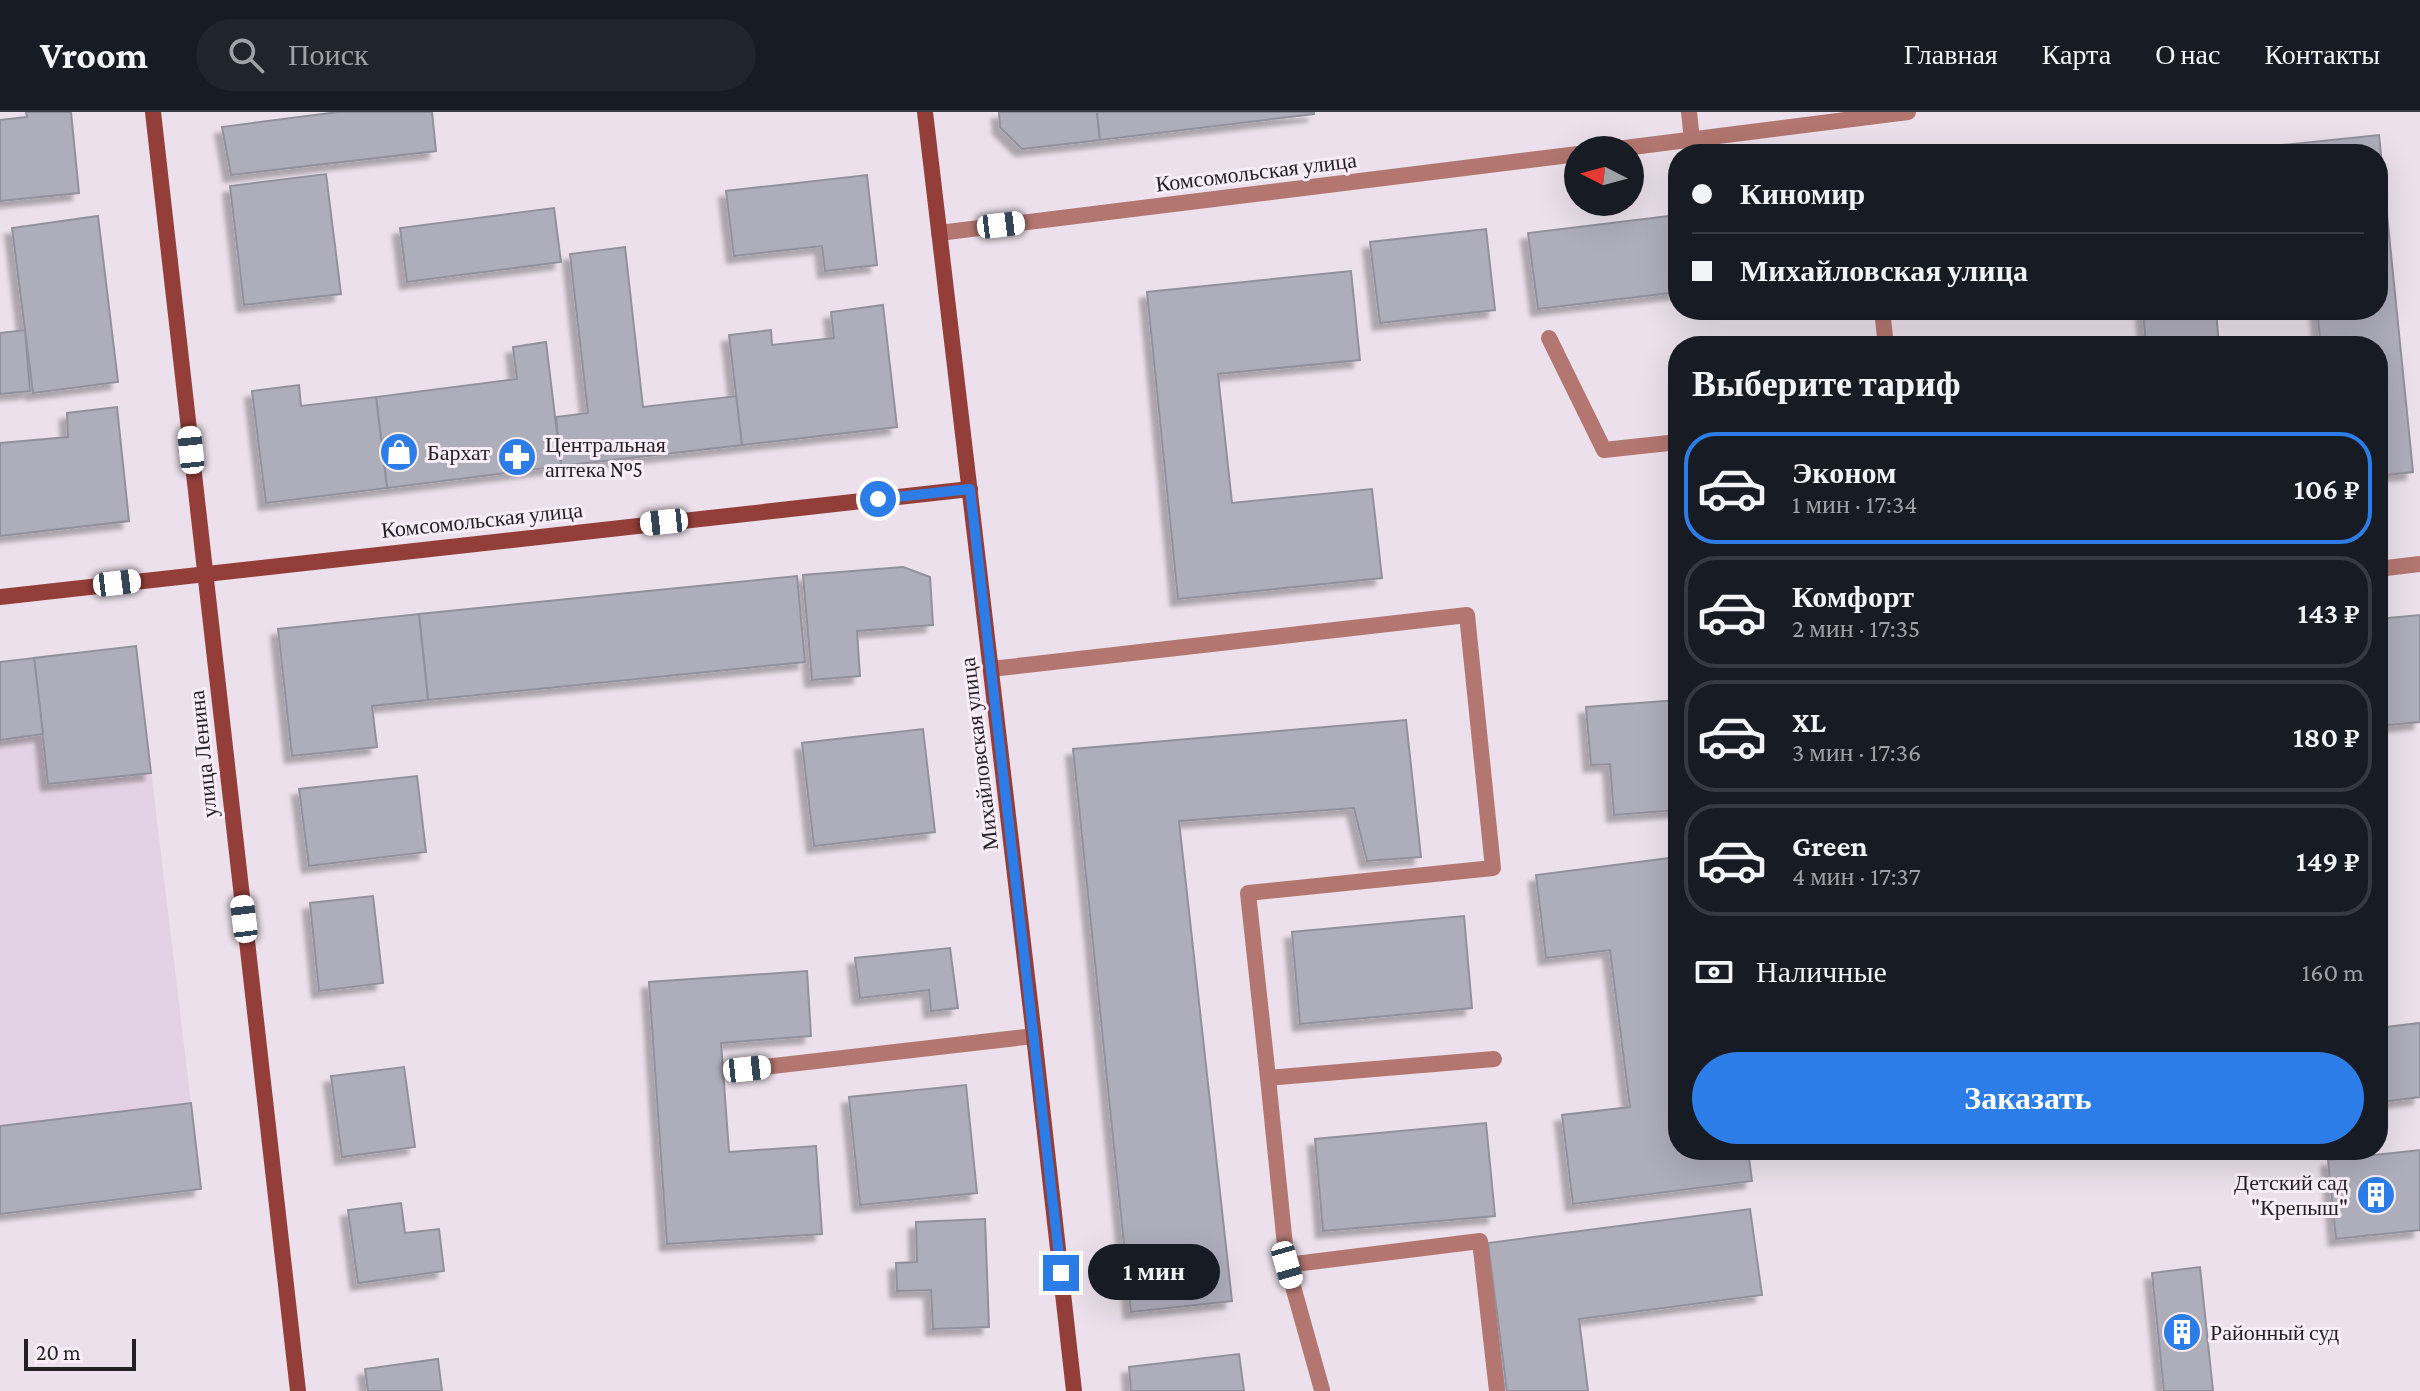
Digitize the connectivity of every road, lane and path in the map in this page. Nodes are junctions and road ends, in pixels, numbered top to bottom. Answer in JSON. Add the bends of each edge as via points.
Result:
{"nodes":[{"id":1,"x":153,"y":112,"type":"edge"},
{"id":2,"x":925,"y":112,"type":"edge"},
{"id":3,"x":1689,"y":112,"type":"edge"},
{"id":4,"x":1908,"y":112,"type":"edge"},
{"id":5,"x":1692,"y":140,"type":"junction"},
{"id":6,"x":1644,"y":146,"type":"edge"},
{"id":7,"x":1564,"y":156,"type":"edge"},
{"id":8,"x":939,"y":233,"type":"junction"},
{"id":9,"x":1549,"y":338,"type":"dead end"},
{"id":10,"x":1668,"y":443,"type":"edge"},
{"id":11,"x":970,"y":489,"type":"junction"},
{"id":12,"x":2420,"y":564,"type":"edge"},
{"id":13,"x":2388,"y":568,"type":"edge"},
{"id":14,"x":205,"y":573,"type":"junction"},
{"id":15,"x":0,"y":597,"type":"edge"},
{"id":16,"x":991,"y":669,"type":"junction"},
{"id":17,"x":1034,"y":1036,"type":"junction"},
{"id":18,"x":1494,"y":1059,"type":"dead end"},
{"id":19,"x":747,"y":1069,"type":"dead end"},
{"id":20,"x":1268,"y":1078,"type":"junction"},
{"id":21,"x":1287,"y":1265,"type":"junction"},
{"id":22,"x":1322,"y":1390,"type":"edge"},
{"id":23,"x":298,"y":1391,"type":"edge"},
{"id":24,"x":1074,"y":1391,"type":"edge"},
{"id":25,"x":1497,"y":1391,"type":"edge"}],
"edges":[{"from":1,"to":14,"type":"main road","name":"улица Ленина"},
{"from":2,"to":8,"type":"main road","name":"Михайловская улица"},
{"from":3,"to":5,"type":"street"},
{"from":4,"to":5,"type":"street"},
{"from":5,"to":6,"type":"street"},
{"from":7,"to":8,"type":"street","name":"Комсомольская улица"},
{"from":8,"to":11,"type":"main road","name":"Михайловская улица"},
{"from":9,"to":10,"type":"street","via":[[1604,450]]},
{"from":11,"to":14,"type":"main road","name":"Комсомольская улица"},
{"from":11,"to":16,"type":"main road","name":"Михайловская улица"},
{"from":12,"to":13,"type":"street"},
{"from":14,"to":15,"type":"main road","name":"Комсомольская улица"},
{"from":14,"to":23,"type":"main road","name":"улица Ленина"},
{"from":16,"to":17,"type":"main road","name":"Михайловская улица"},
{"from":16,"to":20,"type":"street","via":[[1467,615],[1493,868],[1248,893]]},
{"from":17,"to":19,"type":"street"},
{"from":17,"to":24,"type":"main road","name":"Михайловская улица"},
{"from":18,"to":20,"type":"street"},
{"from":20,"to":21,"type":"street"},
{"from":21,"to":22,"type":"street"},
{"from":21,"to":25,"type":"street","via":[[1480,1241]]}]}
